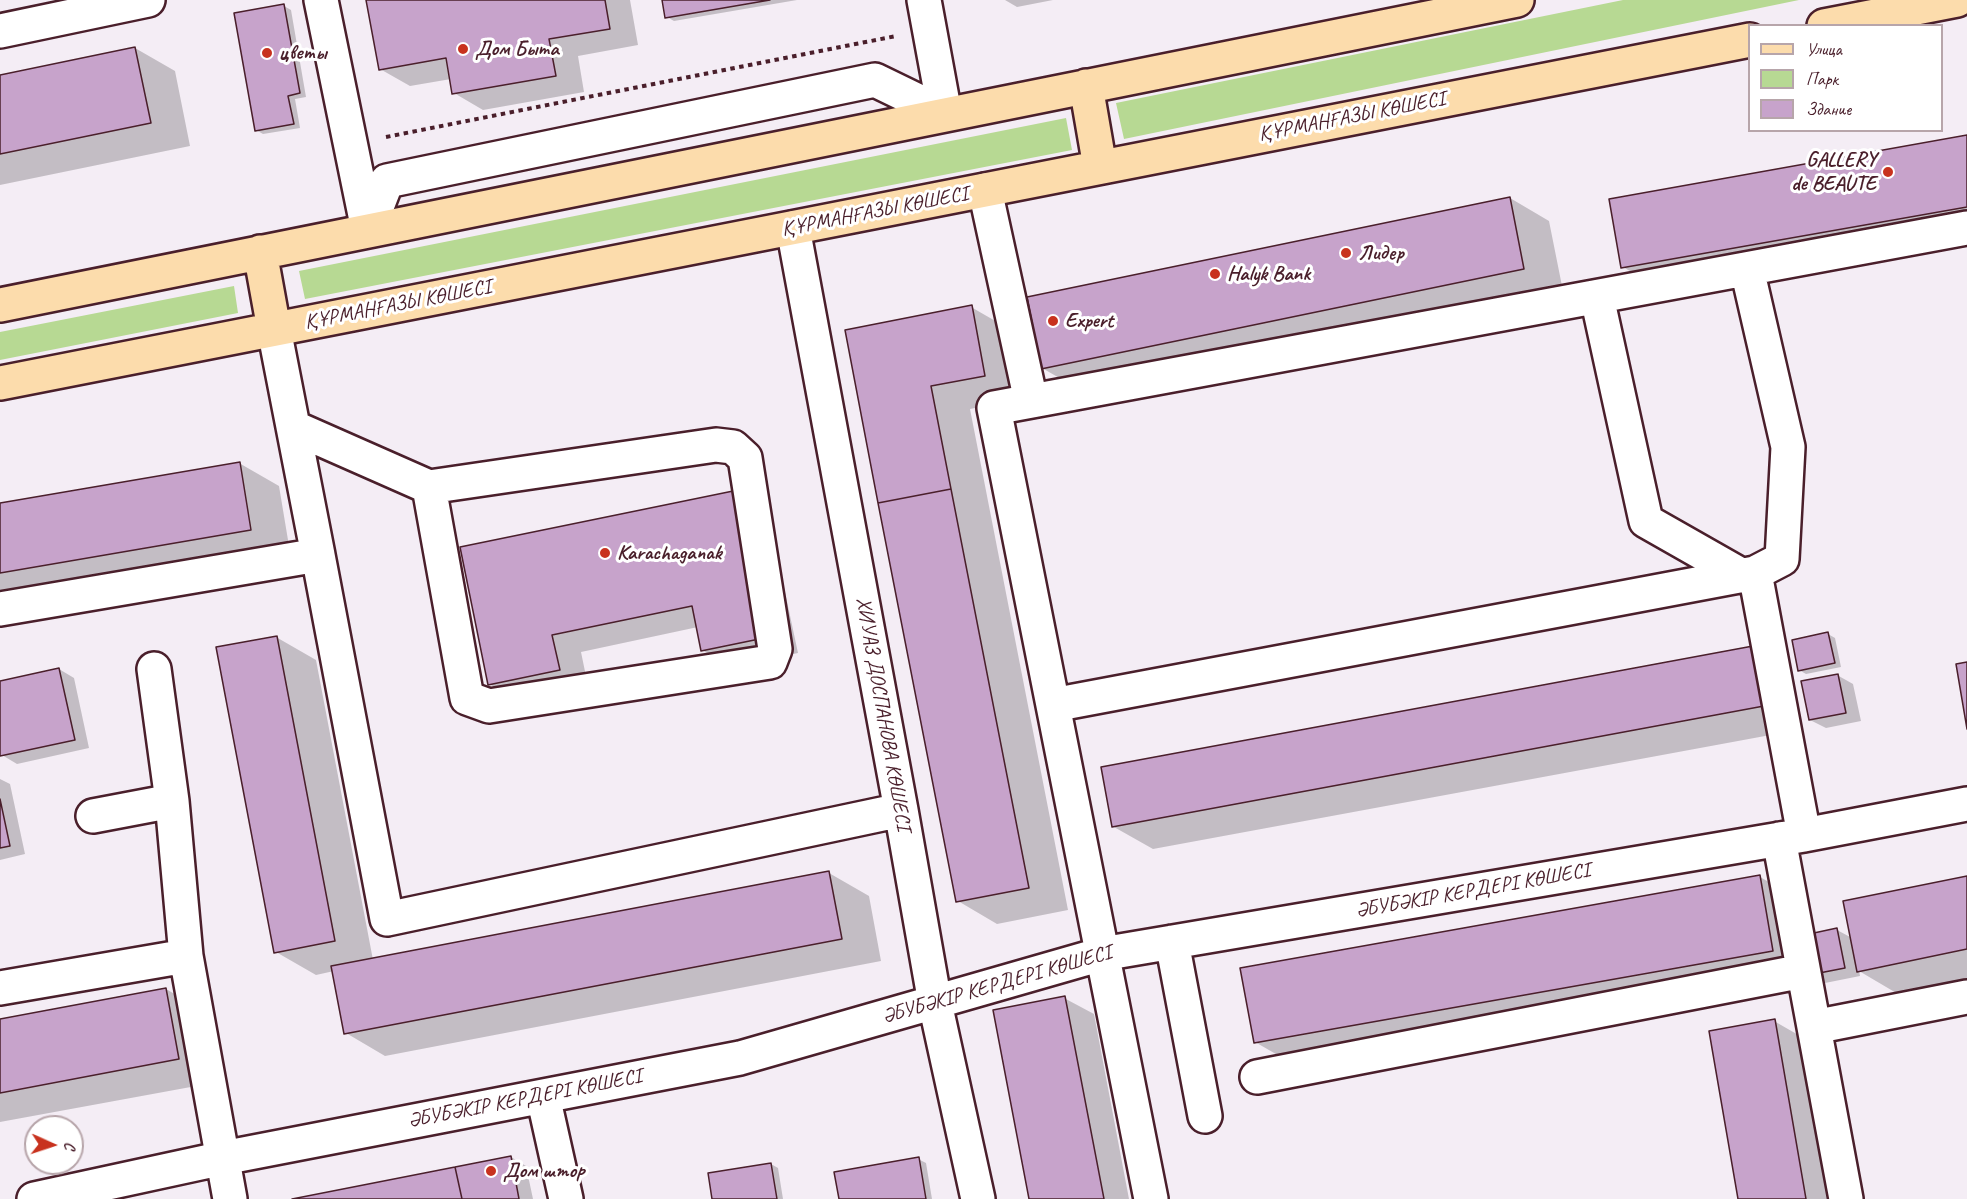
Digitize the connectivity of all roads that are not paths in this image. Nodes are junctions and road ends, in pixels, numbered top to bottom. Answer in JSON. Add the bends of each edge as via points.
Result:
{"nodes":[{"id":1,"x":148,"y":0,"type":"edge"},
{"id":2,"x":321,"y":0,"type":"edge"},
{"id":3,"x":1517,"y":0,"type":"edge"},
{"id":4,"x":1957,"y":0,"type":"edge"},
{"id":5,"x":926,"y":15,"type":"edge"},
{"id":6,"x":1834,"y":24,"type":"edge"},
{"id":7,"x":0,"y":31,"type":"edge"},
{"id":8,"x":1748,"y":40,"type":"edge"},
{"id":9,"x":1086,"y":86,"type":"junction"},
{"id":10,"x":945,"y":114,"type":"junction"},
{"id":11,"x":1100,"y":167,"type":"junction"},
{"id":12,"x":985,"y":190,"type":"junction"},
{"id":13,"x":793,"y":228,"type":"junction"},
{"id":14,"x":1967,"y":228,"type":"edge"},
{"id":15,"x":368,"y":230,"type":"junction"},
{"id":16,"x":260,"y":252,"type":"junction"},
{"id":17,"x":1747,"y":269,"type":"junction"},
{"id":18,"x":1597,"y":297,"type":"junction"},
{"id":19,"x":0,"y":304,"type":"edge"},
{"id":20,"x":274,"y":329,"type":"junction"},
{"id":21,"x":0,"y":383,"type":"edge"},
{"id":22,"x":1031,"y":401,"type":"junction"},
{"id":23,"x":293,"y":427,"type":"junction"},
{"id":24,"x":429,"y":487,"type":"junction"},
{"id":25,"x":318,"y":555,"type":"junction"},
{"id":26,"x":1748,"y":574,"type":"junction"},
{"id":27,"x":0,"y":609,"type":"edge"},
{"id":28,"x":154,"y":669,"type":"dead end"},
{"id":29,"x":1053,"y":705,"type":"junction"},
{"id":30,"x":172,"y":801,"type":"junction"},
{"id":31,"x":1967,"y":804,"type":"edge"},
{"id":32,"x":901,"y":810,"type":"junction"},
{"id":33,"x":93,"y":816,"type":"dead end"},
{"id":34,"x":1792,"y":837,"type":"junction"},
{"id":35,"x":1172,"y":942,"type":"junction"},
{"id":36,"x":1102,"y":954,"type":"junction"},
{"id":37,"x":186,"y":956,"type":"junction"},
{"id":38,"x":1803,"y":971,"type":"junction"},
{"id":39,"x":0,"y":988,"type":"edge"},
{"id":40,"x":1967,"y":997,"type":"edge"},
{"id":41,"x":934,"y":1003,"type":"junction"},
{"id":42,"x":1814,"y":1027,"type":"junction"},
{"id":43,"x":1257,"y":1077,"type":"dead end"},
{"id":44,"x":543,"y":1096,"type":"junction"},
{"id":45,"x":1204,"y":1116,"type":"dead end"},
{"id":46,"x":223,"y":1158,"type":"junction"},
{"id":47,"x":34,"y":1199,"type":"edge"},
{"id":48,"x":230,"y":1199,"type":"edge"},
{"id":49,"x":566,"y":1199,"type":"edge"},
{"id":50,"x":978,"y":1199,"type":"edge"},
{"id":51,"x":1150,"y":1199,"type":"edge"},
{"id":52,"x":1846,"y":1199,"type":"edge"}],
"edges":[{"from":1,"to":7,"type":"street"},
{"from":2,"to":15,"type":"street"},
{"from":3,"to":9,"type":"main road"},
{"from":4,"to":6,"type":"main road"},
{"from":5,"to":10,"type":"street"},
{"from":8,"to":11,"type":"main road","name":"ҚҰРМАНҒАЗЫ КӨШЕСІ"},
{"from":9,"to":10,"type":"main road"},
{"from":9,"to":11,"type":"main road"},
{"from":10,"to":15,"type":"main road"},
{"from":10,"to":15,"type":"street","via":[[875,80],[387,181]]},
{"from":11,"to":12,"type":"main road","name":"ҚҰРМАНҒАЗЫ КӨШЕСІ"},
{"from":12,"to":13,"type":"main road","name":"ҚҰРМАНҒАЗЫ КӨШЕСІ"},
{"from":12,"to":22,"type":"street"},
{"from":13,"to":20,"type":"main road","name":"ҚҰРМАНҒАЗЫ КӨШЕСІ"},
{"from":13,"to":32,"type":"street","name":"ХИУАЗ ДОСПАНОВА КӨШЕСІ"},
{"from":14,"to":17,"type":"street"},
{"from":15,"to":16,"type":"main road"},
{"from":16,"to":19,"type":"main road"},
{"from":16,"to":20,"type":"main road"},
{"from":17,"to":18,"type":"street"},
{"from":17,"to":26,"type":"street","via":[[1788,447],[1782,560]]},
{"from":18,"to":22,"type":"street"},
{"from":18,"to":26,"type":"street","via":[[1646,521]]},
{"from":20,"to":21,"type":"main road","name":"ҚҰРМАНҒАЗЫ КӨШЕСІ"},
{"from":20,"to":23,"type":"street"},
{"from":22,"to":29,"type":"street","via":[[994,408]]},
{"from":23,"to":24,"type":"street"},
{"from":23,"to":25,"type":"street"},
{"from":24,"to":24,"type":"street","via":[[716,445],[733,447],[745,458],[776,649],[770,662],[489,706],[467,698]]},
{"from":25,"to":27,"type":"street"},
{"from":25,"to":32,"type":"street","via":[[387,919]]},
{"from":26,"to":29,"type":"street"},
{"from":26,"to":34,"type":"street"},
{"from":28,"to":30,"type":"street"},
{"from":29,"to":36,"type":"street"},
{"from":30,"to":33,"type":"street"},
{"from":30,"to":37,"type":"street"},
{"from":31,"to":34,"type":"street","name":"ӘБУБӘКІР КЕРДЕРІ КӨШЕСІ"},
{"from":32,"to":41,"type":"street","name":"ХИУАЗ ДОСПАНОВА КӨШЕСІ"},
{"from":34,"to":35,"type":"street","name":"ӘБУБӘКІР КЕРДЕРІ КӨШЕСІ"},
{"from":34,"to":38,"type":"street"},
{"from":35,"to":36,"type":"street","name":"ӘБУБӘКІР КЕРДЕРІ КӨШЕСІ"},
{"from":35,"to":45,"type":"street"},
{"from":36,"to":41,"type":"street","name":"ӘБУБӘКІР КЕРДЕРІ КӨШЕСІ"},
{"from":36,"to":51,"type":"street"},
{"from":37,"to":39,"type":"street"},
{"from":37,"to":46,"type":"street"},
{"from":38,"to":42,"type":"street"},
{"from":38,"to":43,"type":"street"},
{"from":40,"to":42,"type":"street"},
{"from":41,"to":44,"type":"street","name":"ӘБУБӘКІР КЕРДЕРІ КӨШЕСІ","via":[[740,1058]]},
{"from":41,"to":50,"type":"street","name":"ХИУАЗ ДОСПАНОВА КӨШЕСІ"},
{"from":42,"to":52,"type":"street"},
{"from":44,"to":46,"type":"street","name":"ӘБУБӘКІР КЕРДЕРІ КӨШЕСІ"},
{"from":44,"to":49,"type":"street"},
{"from":46,"to":47,"type":"street","name":"ӘБУБӘКІР КЕРДЕРІ КӨШЕСІ"},
{"from":46,"to":48,"type":"street"}]}
